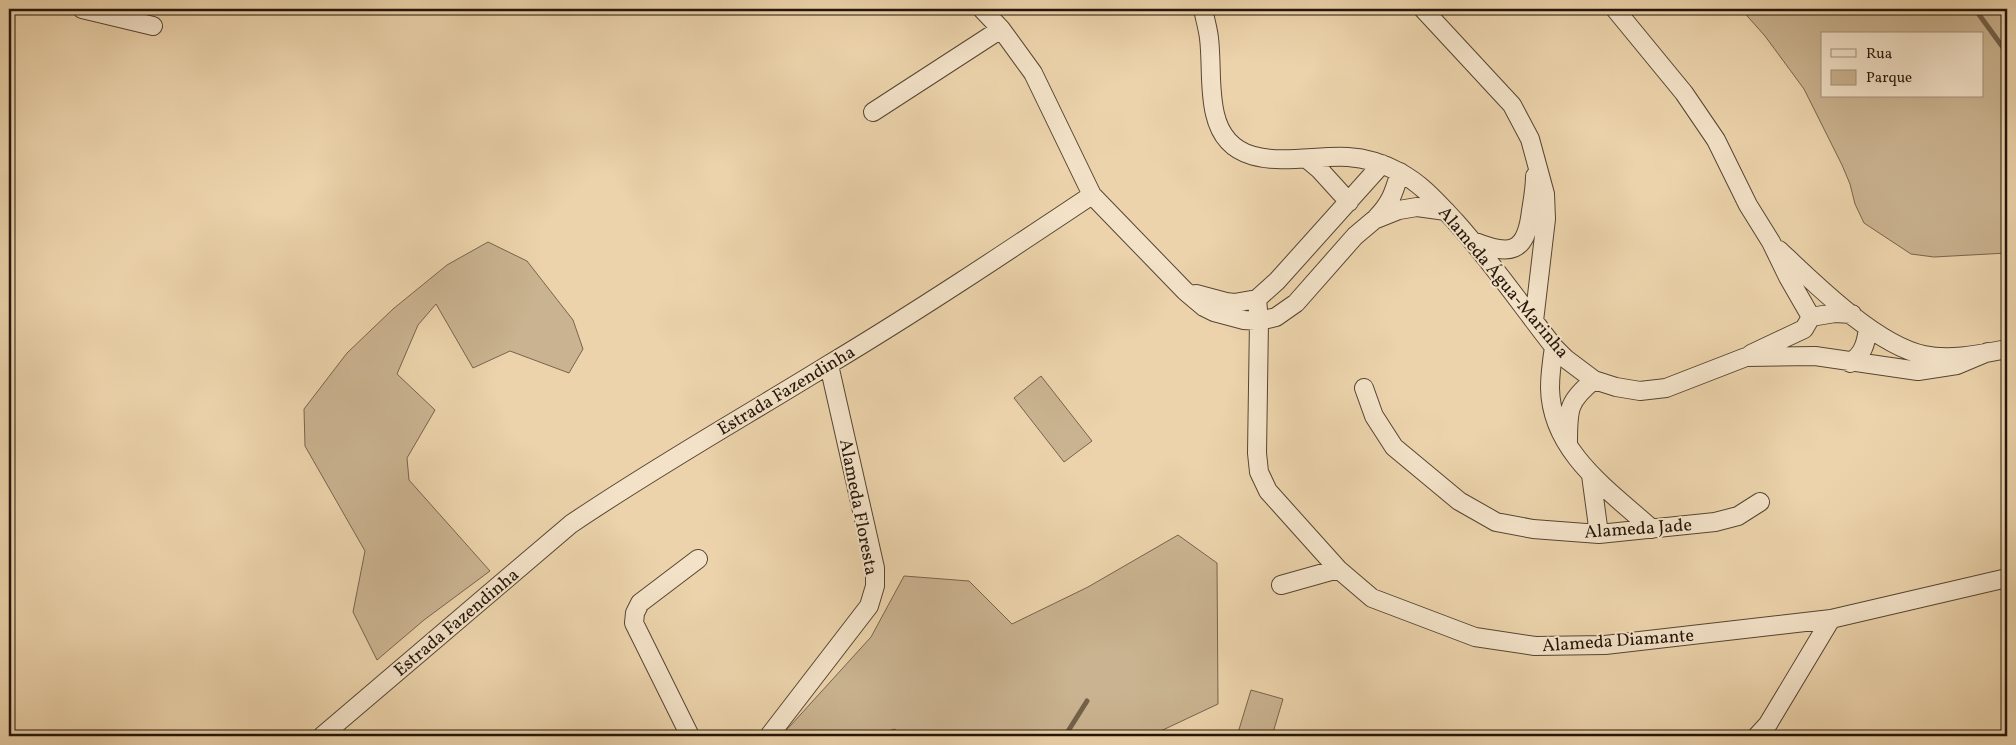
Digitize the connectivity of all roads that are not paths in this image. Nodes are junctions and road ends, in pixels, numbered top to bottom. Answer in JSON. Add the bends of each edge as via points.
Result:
{"nodes":[{"id":1,"x":82,"y":9,"type":"edge"},
{"id":2,"x":982,"y":9,"type":"edge"},
{"id":3,"x":1203,"y":9,"type":"edge"},
{"id":4,"x":1423,"y":9,"type":"edge"},
{"id":5,"x":1615,"y":9,"type":"edge"},
{"id":6,"x":153,"y":26,"type":"dead end"},
{"id":7,"x":1001,"y":29,"type":"junction"},
{"id":8,"x":873,"y":112,"type":"dead end"},
{"id":9,"x":1536,"y":158,"type":"junction"},
{"id":10,"x":1306,"y":159,"type":"junction"},
{"id":11,"x":1382,"y":164,"type":"junction"},
{"id":12,"x":1400,"y":172,"type":"junction"},
{"id":13,"x":1092,"y":195,"type":"junction"},
{"id":14,"x":1349,"y":202,"type":"junction"},
{"id":15,"x":1446,"y":211,"type":"junction"},
{"id":16,"x":1336,"y":216,"type":"junction"},
{"id":17,"x":1374,"y":220,"type":"junction"},
{"id":18,"x":1355,"y":236,"type":"junction"},
{"id":19,"x":1473,"y":241,"type":"junction"},
{"id":20,"x":1771,"y":242,"type":"junction"},
{"id":21,"x":1277,"y":282,"type":"junction"},
{"id":22,"x":1185,"y":290,"type":"junction"},
{"id":23,"x":1257,"y":299,"type":"junction"},
{"id":24,"x":1296,"y":303,"type":"junction"},
{"id":25,"x":1852,"y":314,"type":"junction"},
{"id":26,"x":1259,"y":321,"type":"junction"},
{"id":27,"x":1534,"y":321,"type":"junction"},
{"id":28,"x":1808,"y":323,"type":"junction"},
{"id":29,"x":1868,"y":328,"type":"junction"},
{"id":30,"x":1554,"y":347,"type":"junction"},
{"id":31,"x":2007,"y":349,"type":"edge"},
{"id":32,"x":1988,"y":352,"type":"junction"},
{"id":33,"x":1815,"y":356,"type":"junction"},
{"id":34,"x":1746,"y":357,"type":"junction"},
{"id":35,"x":1850,"y":363,"type":"junction"},
{"id":36,"x":829,"y":365,"type":"junction"},
{"id":37,"x":1594,"y":380,"type":"junction"},
{"id":38,"x":1364,"y":388,"type":"dead end"},
{"id":39,"x":1568,"y":445,"type":"junction"},
{"id":40,"x":1591,"y":475,"type":"junction"},
{"id":41,"x":1760,"y":502,"type":"dead end"},
{"id":42,"x":1652,"y":529,"type":"junction"},
{"id":43,"x":1599,"y":534,"type":"junction"},
{"id":44,"x":698,"y":559,"type":"dead end"},
{"id":45,"x":1338,"y":568,"type":"junction"},
{"id":46,"x":2007,"y":578,"type":"edge"},
{"id":47,"x":1281,"y":585,"type":"dead end"},
{"id":48,"x":1831,"y":619,"type":"junction"},
{"id":49,"x":1764,"y":732,"type":"edge"},
{"id":50,"x":322,"y":736,"type":"edge"},
{"id":51,"x":690,"y":736,"type":"edge"},
{"id":52,"x":770,"y":736,"type":"edge"}],
"edges":[{"from":1,"to":6,"type":"street"},
{"from":2,"to":7,"type":"street"},
{"from":3,"to":10,"type":"street","name":"Alameda Água-Marinha","via":[[1209,38],[1215,115],[1224,134],[1238,150],[1253,156],[1275,160]]},
{"from":4,"to":9,"type":"street","via":[[1512,105]]},
{"from":5,"to":20,"type":"street","via":[[1684,93],[1716,140],[1748,205]]},
{"from":7,"to":8,"type":"street"},
{"from":7,"to":13,"type":"street","via":[[1033,73]]},
{"from":9,"to":19,"type":"street","via":[[1535,189],[1524,240],[1516,248],[1503,250]]},
{"from":9,"to":27,"type":"street","via":[[1545,194],[1546,219]]},
{"from":10,"to":11,"type":"street","name":"Alameda Água-Marinha","via":[[1348,157]]},
{"from":10,"to":14,"type":"street"},
{"from":11,"to":12,"type":"street","name":"Alameda Água-Marinha"},
{"from":11,"to":14,"type":"street"},
{"from":12,"to":15,"type":"street","name":"Alameda Água-Marinha"},
{"from":12,"to":17,"type":"street","via":[[1394,195]]},
{"from":13,"to":22,"type":"street"},
{"from":13,"to":36,"type":"street","name":"Estrada Fazendinha"},
{"from":14,"to":16,"type":"street"},
{"from":15,"to":17,"type":"street","via":[[1417,207]]},
{"from":15,"to":19,"type":"street","name":"Alameda Água-Marinha"},
{"from":16,"to":18,"type":"street"},
{"from":16,"to":21,"type":"street"},
{"from":17,"to":18,"type":"street"},
{"from":18,"to":24,"type":"street"},
{"from":19,"to":27,"type":"street","name":"Alameda Água-Marinha"},
{"from":20,"to":25,"type":"street","via":[[1812,282]]},
{"from":20,"to":28,"type":"street"},
{"from":21,"to":23,"type":"street"},
{"from":21,"to":24,"type":"street"},
{"from":22,"to":23,"type":"street","via":[[1234,303]]},
{"from":22,"to":26,"type":"street","via":[[1214,312]]},
{"from":23,"to":26,"type":"street","name":"Alameda Diamante"},
{"from":24,"to":26,"type":"street","via":[[1276,317]]},
{"from":25,"to":28,"type":"street","via":[[1834,313]]},
{"from":25,"to":29,"type":"street"},
{"from":26,"to":45,"type":"street","name":"Alameda Diamante","via":[[1259,472],[1268,491]]},
{"from":27,"to":30,"type":"street","name":"Alameda Água-Marinha"},
{"from":28,"to":33,"type":"street","via":[[1803,338]]},
{"from":28,"to":34,"type":"street"},
{"from":29,"to":32,"type":"street","via":[[1907,350],[1923,355],[1939,357]]},
{"from":29,"to":35,"type":"street","via":[[1863,350]]},
{"from":30,"to":37,"type":"street","name":"Alameda Água-Marinha"},
{"from":30,"to":39,"type":"street","via":[[1550,388],[1553,410]]},
{"from":31,"to":32,"type":"street"},
{"from":32,"to":35,"type":"street","name":"Alameda Água-Marinha","via":[[1957,365],[1918,371]]},
{"from":33,"to":34,"type":"street","name":"Alameda Água-Marinha"},
{"from":33,"to":35,"type":"street","name":"Alameda Água-Marinha"},
{"from":34,"to":37,"type":"street","name":"Alameda Água-Marinha","via":[[1666,388],[1640,391]]},
{"from":36,"to":50,"type":"street","name":"Estrada Fazendinha","via":[[723,427],[571,524]]},
{"from":36,"to":52,"type":"street","name":"Alameda Floresta","via":[[875,568],[875,586],[869,606]]},
{"from":37,"to":39,"type":"street","via":[[1577,394],[1571,405]]},
{"from":38,"to":43,"type":"street","name":"Alameda Jade","via":[[1374,416],[1394,447],[1459,501],[1496,522],[1533,529]]},
{"from":39,"to":40,"type":"street"},
{"from":40,"to":42,"type":"street"},
{"from":40,"to":43,"type":"street"},
{"from":41,"to":42,"type":"street","name":"Alameda Jade","via":[[1738,516],[1723,520]]},
{"from":42,"to":43,"type":"street","name":"Alameda Jade"},
{"from":44,"to":51,"type":"street","via":[[640,603],[634,623]]},
{"from":45,"to":47,"type":"street"},
{"from":45,"to":48,"type":"street","name":"Alameda Diamante","via":[[1372,598],[1475,637],[1535,646],[1605,645]]},
{"from":46,"to":48,"type":"street","name":"Alameda Diamante"},
{"from":48,"to":49,"type":"street"}]}
